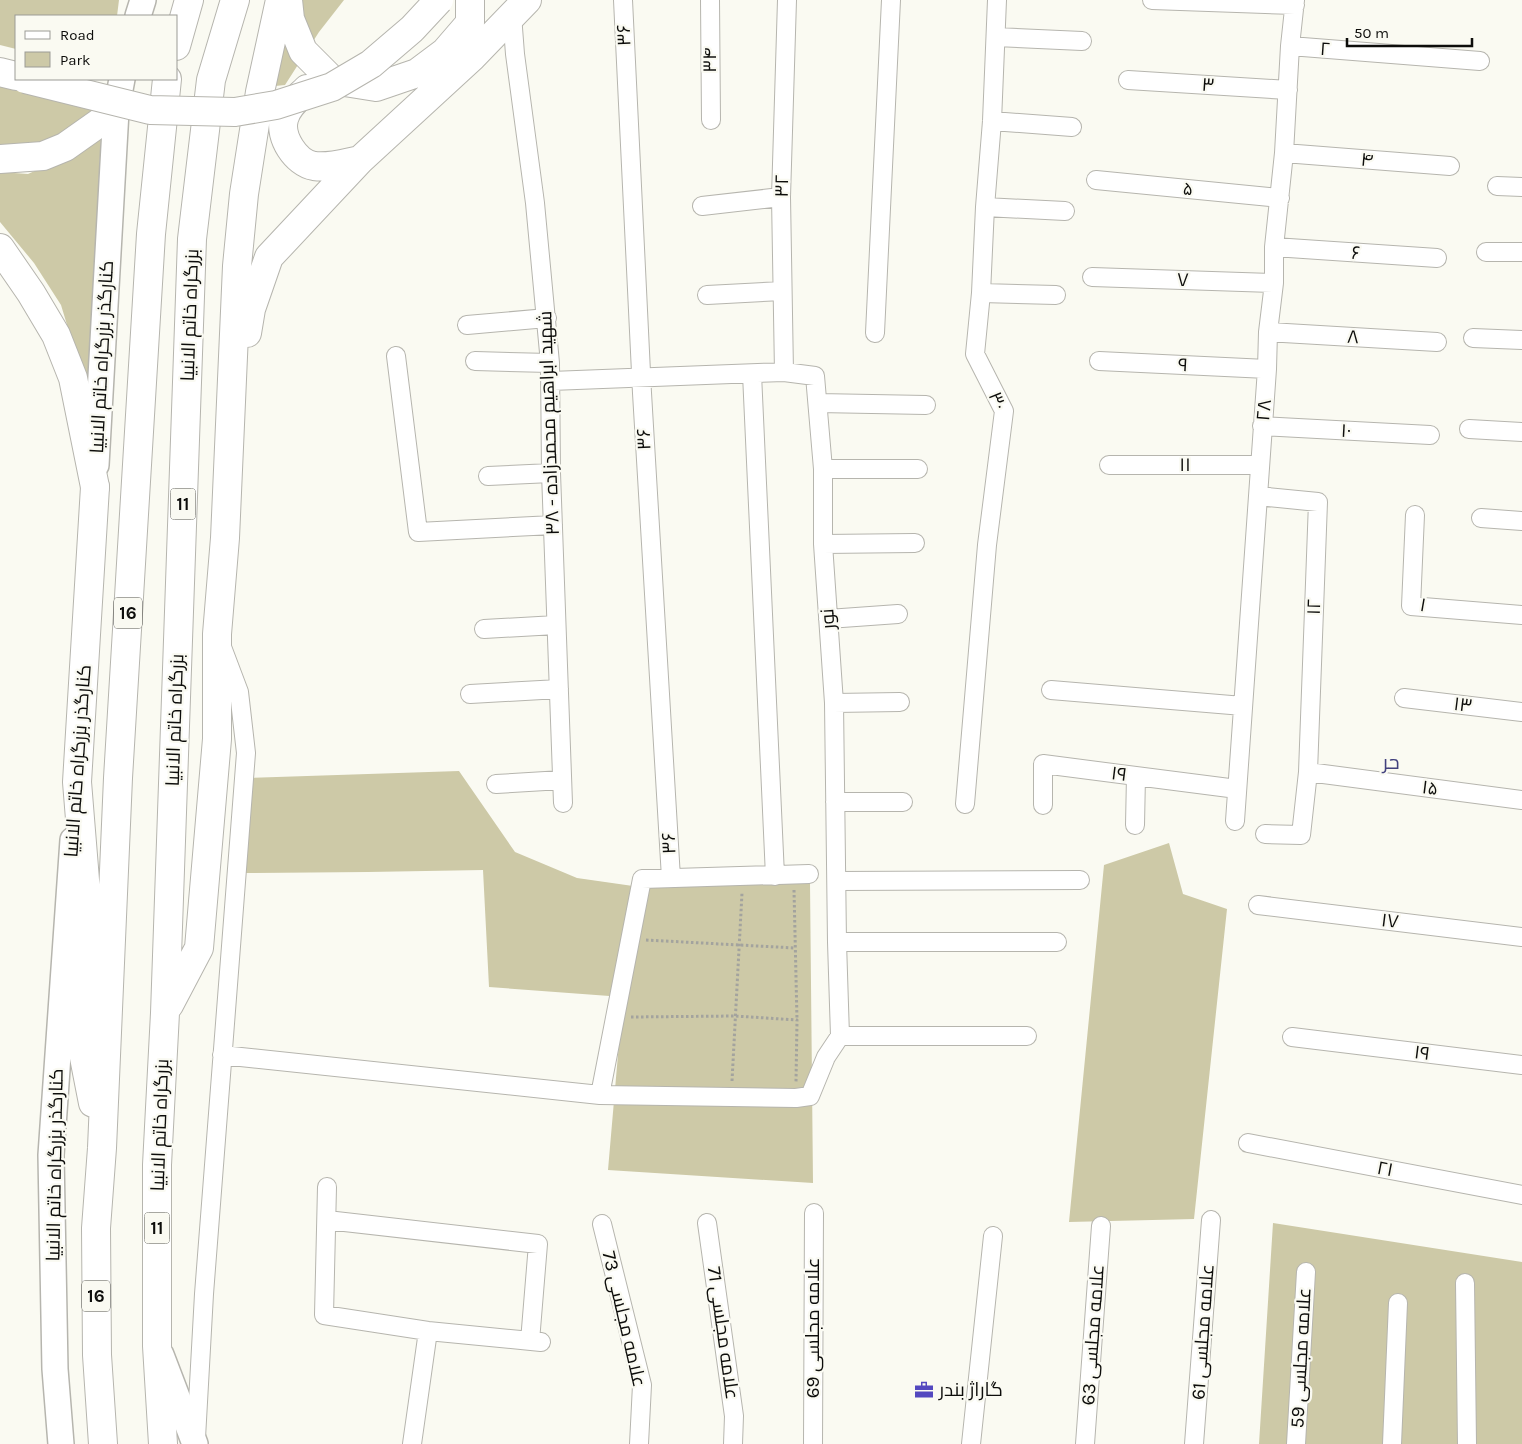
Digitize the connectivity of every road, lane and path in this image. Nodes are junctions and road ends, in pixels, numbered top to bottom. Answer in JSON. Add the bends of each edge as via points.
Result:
{"nodes":[{"id":1,"x":143,"y":0,"type":"edge"},
{"id":2,"x":188,"y":0,"type":"edge"},
{"id":3,"x":235,"y":0,"type":"edge"},
{"id":4,"x":280,"y":0,"type":"edge"},
{"id":5,"x":288,"y":0,"type":"edge"},
{"id":6,"x":439,"y":0,"type":"edge"},
{"id":7,"x":470,"y":0,"type":"edge"},
{"id":8,"x":623,"y":0,"type":"edge"},
{"id":9,"x":710,"y":0,"type":"edge"},
{"id":10,"x":787,"y":0,"type":"edge"},
{"id":11,"x":891,"y":0,"type":"edge"},
{"id":12,"x":997,"y":0,"type":"edge"},
{"id":13,"x":1152,"y":0,"type":"edge"},
{"id":14,"x":1295,"y":2,"type":"edge"},
{"id":15,"x":519,"y":8,"type":"edge"},
{"id":16,"x":138,"y":15,"type":"edge"},
{"id":17,"x":996,"y":37,"type":"junction"},
{"id":18,"x":178,"y":38,"type":"edge"},
{"id":19,"x":1082,"y":42,"type":"dead end"},
{"id":20,"x":1290,"y":46,"type":"junction"},
{"id":21,"x":1480,"y":61,"type":"dead end"},
{"id":22,"x":0,"y":72,"type":"edge"},
{"id":23,"x":15,"y":76,"type":"edge"},
{"id":24,"x":29,"y":80,"type":"edge"},
{"id":25,"x":122,"y":80,"type":"edge"},
{"id":26,"x":167,"y":80,"type":"edge"},
{"id":27,"x":332,"y":80,"type":"junction"},
{"id":28,"x":1128,"y":80,"type":"dead end"},
{"id":29,"x":1288,"y":90,"type":"junction"},
{"id":30,"x":116,"y":111,"type":"junction"},
{"id":31,"x":711,"y":120,"type":"dead end"},
{"id":32,"x":992,"y":121,"type":"junction"},
{"id":33,"x":1072,"y":127,"type":"dead end"},
{"id":34,"x":1284,"y":153,"type":"junction"},
{"id":35,"x":0,"y":159,"type":"edge"},
{"id":36,"x":360,"y":160,"type":"junction"},
{"id":37,"x":1450,"y":166,"type":"dead end"},
{"id":38,"x":1096,"y":180,"type":"dead end"},
{"id":39,"x":1497,"y":186,"type":"dead end"},
{"id":40,"x":1522,"y":187,"type":"edge"},
{"id":41,"x":781,"y":197,"type":"junction"},
{"id":42,"x":1280,"y":198,"type":"junction"},
{"id":43,"x":702,"y":206,"type":"dead end"},
{"id":44,"x":985,"y":207,"type":"junction"},
{"id":45,"x":1065,"y":211,"type":"dead end"},
{"id":46,"x":1274,"y":247,"type":"junction"},
{"id":47,"x":0,"y":248,"type":"edge"},
{"id":48,"x":1486,"y":252,"type":"dead end"},
{"id":49,"x":1522,"y":252,"type":"edge"},
{"id":50,"x":1437,"y":258,"type":"dead end"},
{"id":51,"x":1092,"y":277,"type":"dead end"},
{"id":52,"x":1274,"y":283,"type":"junction"},
{"id":53,"x":782,"y":291,"type":"junction"},
{"id":54,"x":981,"y":293,"type":"junction"},
{"id":55,"x":707,"y":295,"type":"dead end"},
{"id":56,"x":1056,"y":295,"type":"dead end"},
{"id":57,"x":547,"y":318,"type":"junction"},
{"id":58,"x":467,"y":325,"type":"dead end"},
{"id":59,"x":875,"y":332,"type":"dead end"},
{"id":60,"x":1268,"y":332,"type":"junction"},
{"id":61,"x":1473,"y":338,"type":"dead end"},
{"id":62,"x":1522,"y":340,"type":"edge"},
{"id":63,"x":1437,"y":342,"type":"dead end"},
{"id":64,"x":396,"y":356,"type":"dead end"},
{"id":65,"x":475,"y":361,"type":"dead end"},
{"id":66,"x":1099,"y":361,"type":"dead end"},
{"id":67,"x":550,"y":363,"type":"junction"},
{"id":68,"x":1267,"y":369,"type":"junction"},
{"id":69,"x":784,"y":372,"type":"junction"},
{"id":70,"x":752,"y":374,"type":"junction"},
{"id":71,"x":641,"y":378,"type":"junction"},
{"id":72,"x":551,"y":381,"type":"junction"},
{"id":73,"x":818,"y":403,"type":"junction"},
{"id":74,"x":230,"y":405,"type":"junction"},
{"id":75,"x":926,"y":405,"type":"dead end"},
{"id":76,"x":1262,"y":426,"type":"junction"},
{"id":77,"x":1469,"y":429,"type":"dead end"},
{"id":78,"x":1522,"y":432,"type":"edge"},
{"id":79,"x":1430,"y":435,"type":"dead end"},
{"id":80,"x":1260,"y":464,"type":"junction"},
{"id":81,"x":1109,"y":465,"type":"dead end"},
{"id":82,"x":824,"y":469,"type":"junction"},
{"id":83,"x":918,"y":469,"type":"dead end"},
{"id":84,"x":551,"y":474,"type":"junction"},
{"id":85,"x":488,"y":476,"type":"dead end"},
{"id":86,"x":95,"y":487,"type":"junction"},
{"id":87,"x":1258,"y":496,"type":"junction"},
{"id":88,"x":1415,"y":515,"type":"dead end"},
{"id":89,"x":1481,"y":518,"type":"dead end"},
{"id":90,"x":1522,"y":521,"type":"edge"},
{"id":91,"x":553,"y":525,"type":"junction"},
{"id":92,"x":915,"y":543,"type":"dead end"},
{"id":93,"x":823,"y":544,"type":"junction"},
{"id":94,"x":898,"y":614,"type":"dead end"},
{"id":95,"x":1522,"y":615,"type":"edge"},
{"id":96,"x":828,"y":619,"type":"junction"},
{"id":97,"x":556,"y":625,"type":"junction"},
{"id":98,"x":484,"y":629,"type":"dead end"},
{"id":99,"x":218,"y":634,"type":"junction"},
{"id":100,"x":559,"y":689,"type":"junction"},
{"id":101,"x":1051,"y":690,"type":"dead end"},
{"id":102,"x":470,"y":694,"type":"dead end"},
{"id":103,"x":1404,"y":698,"type":"dead end"},
{"id":104,"x":900,"y":702,"type":"dead end"},
{"id":105,"x":834,"y":703,"type":"junction"},
{"id":106,"x":1243,"y":706,"type":"junction"},
{"id":107,"x":1522,"y":712,"type":"edge"},
{"id":108,"x":1308,"y":772,"type":"junction"},
{"id":109,"x":1136,"y":776,"type":"junction"},
{"id":110,"x":562,"y":780,"type":"junction"},
{"id":111,"x":77,"y":782,"type":"junction"},
{"id":112,"x":496,"y":784,"type":"dead end"},
{"id":113,"x":1237,"y":789,"type":"junction"},
{"id":114,"x":1522,"y":800,"type":"edge"},
{"id":115,"x":835,"y":802,"type":"junction"},
{"id":116,"x":903,"y":802,"type":"dead end"},
{"id":117,"x":563,"y":803,"type":"dead end"},
{"id":118,"x":965,"y":804,"type":"dead end"},
{"id":119,"x":1043,"y":805,"type":"dead end"},
{"id":120,"x":1235,"y":821,"type":"dead end"},
{"id":121,"x":1135,"y":826,"type":"dead end"},
{"id":122,"x":1265,"y":834,"type":"dead end"},
{"id":123,"x":802,"y":875,"type":"joint"},
{"id":124,"x":775,"y":876,"type":"junction"},
{"id":125,"x":743,"y":877,"type":"junction"},
{"id":126,"x":671,"y":878,"type":"junction"},
{"id":127,"x":1080,"y":880,"type":"dead end"},
{"id":128,"x":837,"y":881,"type":"junction"},
{"id":129,"x":1258,"y":905,"type":"dead end"},
{"id":130,"x":1522,"y":937,"type":"edge"},
{"id":131,"x":630,"y":939,"type":"junction"},
{"id":132,"x":837,"y":942,"type":"junction"},
{"id":133,"x":1057,"y":942,"type":"dead end"},
{"id":134,"x":739,"y":945,"type":"junction"},
{"id":135,"x":795,"y":948,"type":"junction"},
{"id":136,"x":165,"y":1013,"type":"junction"},
{"id":137,"x":735,"y":1016,"type":"junction"},
{"id":138,"x":615,"y":1017,"type":"junction"},
{"id":139,"x":797,"y":1020,"type":"junction"},
{"id":140,"x":840,"y":1036,"type":"junction"},
{"id":141,"x":1027,"y":1036,"type":"dead end"},
{"id":142,"x":1292,"y":1037,"type":"dead end"},
{"id":143,"x":222,"y":1055,"type":"junction"},
{"id":144,"x":1522,"y":1065,"type":"edge"},
{"id":145,"x":600,"y":1095,"type":"junction"},
{"id":146,"x":731,"y":1097,"type":"junction"},
{"id":147,"x":796,"y":1098,"type":"junction"},
{"id":148,"x":1248,"y":1143,"type":"dead end"},
{"id":149,"x":102,"y":1148,"type":"junction"},
{"id":150,"x":327,"y":1188,"type":"dead end"},
{"id":151,"x":1522,"y":1195,"type":"edge"},
{"id":152,"x":814,"y":1213,"type":"dead end"},
{"id":153,"x":327,"y":1220,"type":"junction"},
{"id":154,"x":1211,"y":1220,"type":"dead end"},
{"id":155,"x":707,"y":1223,"type":"dead end"},
{"id":156,"x":602,"y":1224,"type":"dead end"},
{"id":157,"x":1101,"y":1226,"type":"dead end"},
{"id":158,"x":993,"y":1236,"type":"dead end"},
{"id":159,"x":1306,"y":1272,"type":"dead end"},
{"id":160,"x":1465,"y":1283,"type":"dead end"},
{"id":161,"x":1398,"y":1303,"type":"dead end"},
{"id":162,"x":428,"y":1332,"type":"junction"},
{"id":163,"x":158,"y":1346,"type":"junction"},
{"id":164,"x":62,"y":1444,"type":"edge"},
{"id":165,"x":103,"y":1444,"type":"edge"},
{"id":166,"x":164,"y":1444,"type":"edge"},
{"id":167,"x":196,"y":1444,"type":"edge"},
{"id":168,"x":412,"y":1444,"type":"edge"},
{"id":169,"x":639,"y":1444,"type":"edge"},
{"id":170,"x":733,"y":1444,"type":"edge"},
{"id":171,"x":813,"y":1444,"type":"edge"},
{"id":172,"x":971,"y":1444,"type":"edge"},
{"id":173,"x":1085,"y":1444,"type":"edge"},
{"id":174,"x":1194,"y":1444,"type":"edge"},
{"id":175,"x":1296,"y":1444,"type":"edge"},
{"id":176,"x":1392,"y":1444,"type":"edge"},
{"id":177,"x":1467,"y":1444,"type":"edge"}],
"edges":[{"from":1,"to":16,"type":"main road"},
{"from":2,"to":18,"type":"highway"},
{"from":3,"to":136,"type":"highway","name":"بزرگراه خاتم الانبیا","number":"11","via":[[211,80],[192,239]]},
{"from":4,"to":74,"type":"highway","via":[[260,92],[244,194]]},
{"from":5,"to":27,"type":"highway","via":[[290,19],[303,51]]},
{"from":6,"to":24,"type":"highway","bridge":true,"via":[[412,29],[371,64],[332,87],[276,105],[235,112],[150,110]]},
{"from":7,"to":27,"type":"highway","via":[[470,23],[445,52],[417,73],[376,87]]},
{"from":8,"to":71,"type":"street","name":"۳۶"},
{"from":9,"to":31,"type":"street","name":"۳۴"},
{"from":10,"to":41,"type":"street","name":"۳۲"},
{"from":11,"to":59,"type":"street"},
{"from":12,"to":17,"type":"street","name":"۳۰"},
{"from":13,"to":14,"type":"street"},
{"from":14,"to":20,"type":"street","name":"۲۸"},
{"from":15,"to":36,"type":"highway","via":[[471,58]]},
{"from":15,"to":57,"type":"street","name":"شهید ابراهیم محمدزاده - ۳۸"},
{"from":17,"to":19,"type":"street"},
{"from":17,"to":32,"type":"street","name":"۳۰"},
{"from":20,"to":21,"type":"street","name":"۲"},
{"from":20,"to":29,"type":"street","name":"۲۸"},
{"from":22,"to":23,"type":"highway"},
{"from":25,"to":30,"type":"main road","name":"کنارگذر بزرگراه خاتم الانبیا"},
{"from":26,"to":149,"type":"highway","number":"16","via":[[150,254],[118,778]]},
{"from":27,"to":36,"type":"highway","via":[[309,88],[290,105],[283,120],[286,138],[294,155],[313,166],[334,166]]},
{"from":28,"to":29,"type":"street","name":"۳"},
{"from":29,"to":34,"type":"street","name":"۲۸"},
{"from":30,"to":35,"type":"highway","via":[[65,147],[43,156]]},
{"from":30,"to":86,"type":"main road","name":"کنارگذر بزرگراه خاتم الانبیا"},
{"from":32,"to":33,"type":"street"},
{"from":32,"to":44,"type":"street","name":"۳۰"},
{"from":34,"to":37,"type":"street","name":"۴"},
{"from":34,"to":42,"type":"street","name":"۲۸"},
{"from":36,"to":74,"type":"highway","via":[[269,257],[251,308],[241,368]]},
{"from":38,"to":42,"type":"street","name":"۵"},
{"from":39,"to":40,"type":"street"},
{"from":41,"to":43,"type":"street"},
{"from":41,"to":53,"type":"street","name":"۳۲"},
{"from":42,"to":46,"type":"street","name":"۲۸"},
{"from":44,"to":45,"type":"street"},
{"from":44,"to":54,"type":"street","name":"۳۰"},
{"from":46,"to":50,"type":"street","name":"۶"},
{"from":46,"to":52,"type":"street","name":"۲۸"},
{"from":47,"to":86,"type":"highway","via":[[56,335],[73,378]]},
{"from":48,"to":49,"type":"street"},
{"from":51,"to":52,"type":"street","name":"۷"},
{"from":52,"to":60,"type":"street","name":"۲۸"},
{"from":53,"to":55,"type":"street"},
{"from":53,"to":69,"type":"street","name":"۳۲"},
{"from":54,"to":56,"type":"street"},
{"from":54,"to":118,"type":"street","name":"۳۰","via":[[974,354],[1004,411],[987,545]]},
{"from":57,"to":58,"type":"street"},
{"from":57,"to":67,"type":"street","name":"شهید ابراهیم محمدزاده - ۳۸"},
{"from":60,"to":63,"type":"street","name":"۸"},
{"from":60,"to":68,"type":"street","name":"۲۸"},
{"from":61,"to":62,"type":"street"},
{"from":64,"to":91,"type":"street","via":[[418,532]]},
{"from":65,"to":67,"type":"street"},
{"from":66,"to":68,"type":"street","name":"۹"},
{"from":67,"to":72,"type":"street","name":"شهید ابراهیم محمدزاده - ۳۸"},
{"from":68,"to":76,"type":"street","name":"۲۸"},
{"from":69,"to":70,"type":"street","name":"نور"},
{"from":69,"to":73,"type":"street","name":"نور","via":[[815,376]]},
{"from":70,"to":71,"type":"street","name":"نور"},
{"from":70,"to":124,"type":"street"},
{"from":71,"to":72,"type":"street","name":"نور"},
{"from":71,"to":126,"type":"street","name":"۳۶"},
{"from":72,"to":84,"type":"street","name":"شهید ابراهیم محمدزاده - ۳۸"},
{"from":73,"to":75,"type":"street"},
{"from":73,"to":82,"type":"street","name":"نور"},
{"from":74,"to":99,"type":"highway"},
{"from":76,"to":79,"type":"street","name":"۱۰"},
{"from":76,"to":80,"type":"street","name":"۲۸"},
{"from":77,"to":78,"type":"street"},
{"from":80,"to":81,"type":"street","name":"۱۱"},
{"from":80,"to":87,"type":"street","name":"۲۸"},
{"from":82,"to":83,"type":"street"},
{"from":82,"to":93,"type":"street","name":"نور"},
{"from":84,"to":85,"type":"street"},
{"from":84,"to":91,"type":"street","name":"شهید ابراهیم محمدزاده - ۳۸"},
{"from":86,"to":111,"type":"highway","name":"کنارگذر بزرگراه خاتم الانبیا","number":"16"},
{"from":87,"to":106,"type":"street","name":"۲۸"},
{"from":87,"to":108,"type":"street","name":"۱۲","via":[[1318,502]]},
{"from":88,"to":95,"type":"street","name":"۱","via":[[1411,606]]},
{"from":89,"to":90,"type":"street"},
{"from":91,"to":97,"type":"street","name":"شهید ابراهیم محمدزاده - ۳۸"},
{"from":92,"to":93,"type":"street"},
{"from":93,"to":96,"type":"street","name":"نور"},
{"from":94,"to":96,"type":"street"},
{"from":96,"to":105,"type":"street","name":"نور"},
{"from":97,"to":98,"type":"street"},
{"from":97,"to":100,"type":"street","name":"شهید ابراهیم محمدزاده - ۳۸"},
{"from":99,"to":136,"type":"highway","via":[[217,739],[199,948]]},
{"from":99,"to":143,"type":"street","via":[[239,692],[246,753]]},
{"from":100,"to":102,"type":"street"},
{"from":100,"to":110,"type":"street","name":"شهید ابراهیم محمدزاده - ۳۸"},
{"from":101,"to":106,"type":"street"},
{"from":103,"to":107,"type":"street","name":"۱۳"},
{"from":104,"to":105,"type":"street"},
{"from":105,"to":115,"type":"street","name":"نور"},
{"from":106,"to":113,"type":"street","name":"۲۸"},
{"from":108,"to":114,"type":"street","name":"۱۵"},
{"from":108,"to":122,"type":"street","via":[[1301,835]]},
{"from":109,"to":113,"type":"street","name":"۱۹"},
{"from":109,"to":119,"type":"street","name":"۱۹","via":[[1043,764]]},
{"from":109,"to":121,"type":"street"},
{"from":110,"to":112,"type":"street"},
{"from":110,"to":117,"type":"street","name":"شهید ابراهیم محمدزاده - ۳۸"},
{"from":111,"to":149,"type":"highway","number":"16","via":[[88,917],[84,1052]]},
{"from":111,"to":164,"type":"main road","name":"کنارگذر بزرگراه خاتم الانبیا","via":[[52,1155],[55,1369]]},
{"from":113,"to":120,"type":"street","name":"۲۸"},
{"from":115,"to":116,"type":"street"},
{"from":115,"to":128,"type":"street","name":"نور"},
{"from":123,"to":124,"type":"street"},
{"from":123,"to":135,"type":"path"},
{"from":124,"to":125,"type":"street"},
{"from":125,"to":126,"type":"street"},
{"from":125,"to":134,"type":"path"},
{"from":126,"to":131,"type":"street","via":[[642,879]]},
{"from":127,"to":128,"type":"street"},
{"from":128,"to":132,"type":"street","name":"نور"},
{"from":129,"to":130,"type":"street","name":"۱۷"},
{"from":131,"to":134,"type":"path"},
{"from":131,"to":138,"type":"street"},
{"from":132,"to":133,"type":"street"},
{"from":132,"to":140,"type":"street","name":"نور"},
{"from":134,"to":135,"type":"path"},
{"from":134,"to":137,"type":"path"},
{"from":135,"to":139,"type":"path"},
{"from":136,"to":163,"type":"highway","name":"بزرگراه خاتم الانبیا","number":"11","via":[[157,1165]]},
{"from":137,"to":138,"type":"path"},
{"from":137,"to":139,"type":"path"},
{"from":137,"to":146,"type":"path"},
{"from":138,"to":145,"type":"street"},
{"from":139,"to":147,"type":"path"},
{"from":140,"to":141,"type":"street"},
{"from":140,"to":147,"type":"street","via":[[826,1057],[810,1096]]},
{"from":142,"to":144,"type":"street","name":"۱۹"},
{"from":143,"to":145,"type":"street"},
{"from":143,"to":167,"type":"street"},
{"from":145,"to":146,"type":"street"},
{"from":146,"to":147,"type":"street"},
{"from":148,"to":151,"type":"street","name":"۲۱"},
{"from":149,"to":165,"type":"highway","number":"16","via":[[96,1238],[97,1355]]},
{"from":150,"to":153,"type":"street"},
{"from":152,"to":171,"type":"street","name":"علامه مجلسی 69"},
{"from":153,"to":162,"type":"street","via":[[324,1315]]},
{"from":153,"to":162,"type":"street","via":[[538,1244],[536,1341]]},
{"from":154,"to":174,"type":"street","name":"علامه مجلسی 61"},
{"from":155,"to":170,"type":"street","name":"علامه مجلسی 71","via":[[734,1416]]},
{"from":156,"to":169,"type":"street","name":"علامه مجلسی 73","via":[[642,1385]]},
{"from":157,"to":173,"type":"street","name":"علامه مجلسی 63"},
{"from":158,"to":172,"type":"street"},
{"from":159,"to":175,"type":"street","name":"علامه مجلسی 59"},
{"from":160,"to":177,"type":"street"},
{"from":161,"to":176,"type":"street"},
{"from":162,"to":168,"type":"street"},
{"from":163,"to":166,"type":"highway","name":"بزرگراه خاتم الانبیا","number":"11"},
{"from":163,"to":167,"type":"main road"}]}
